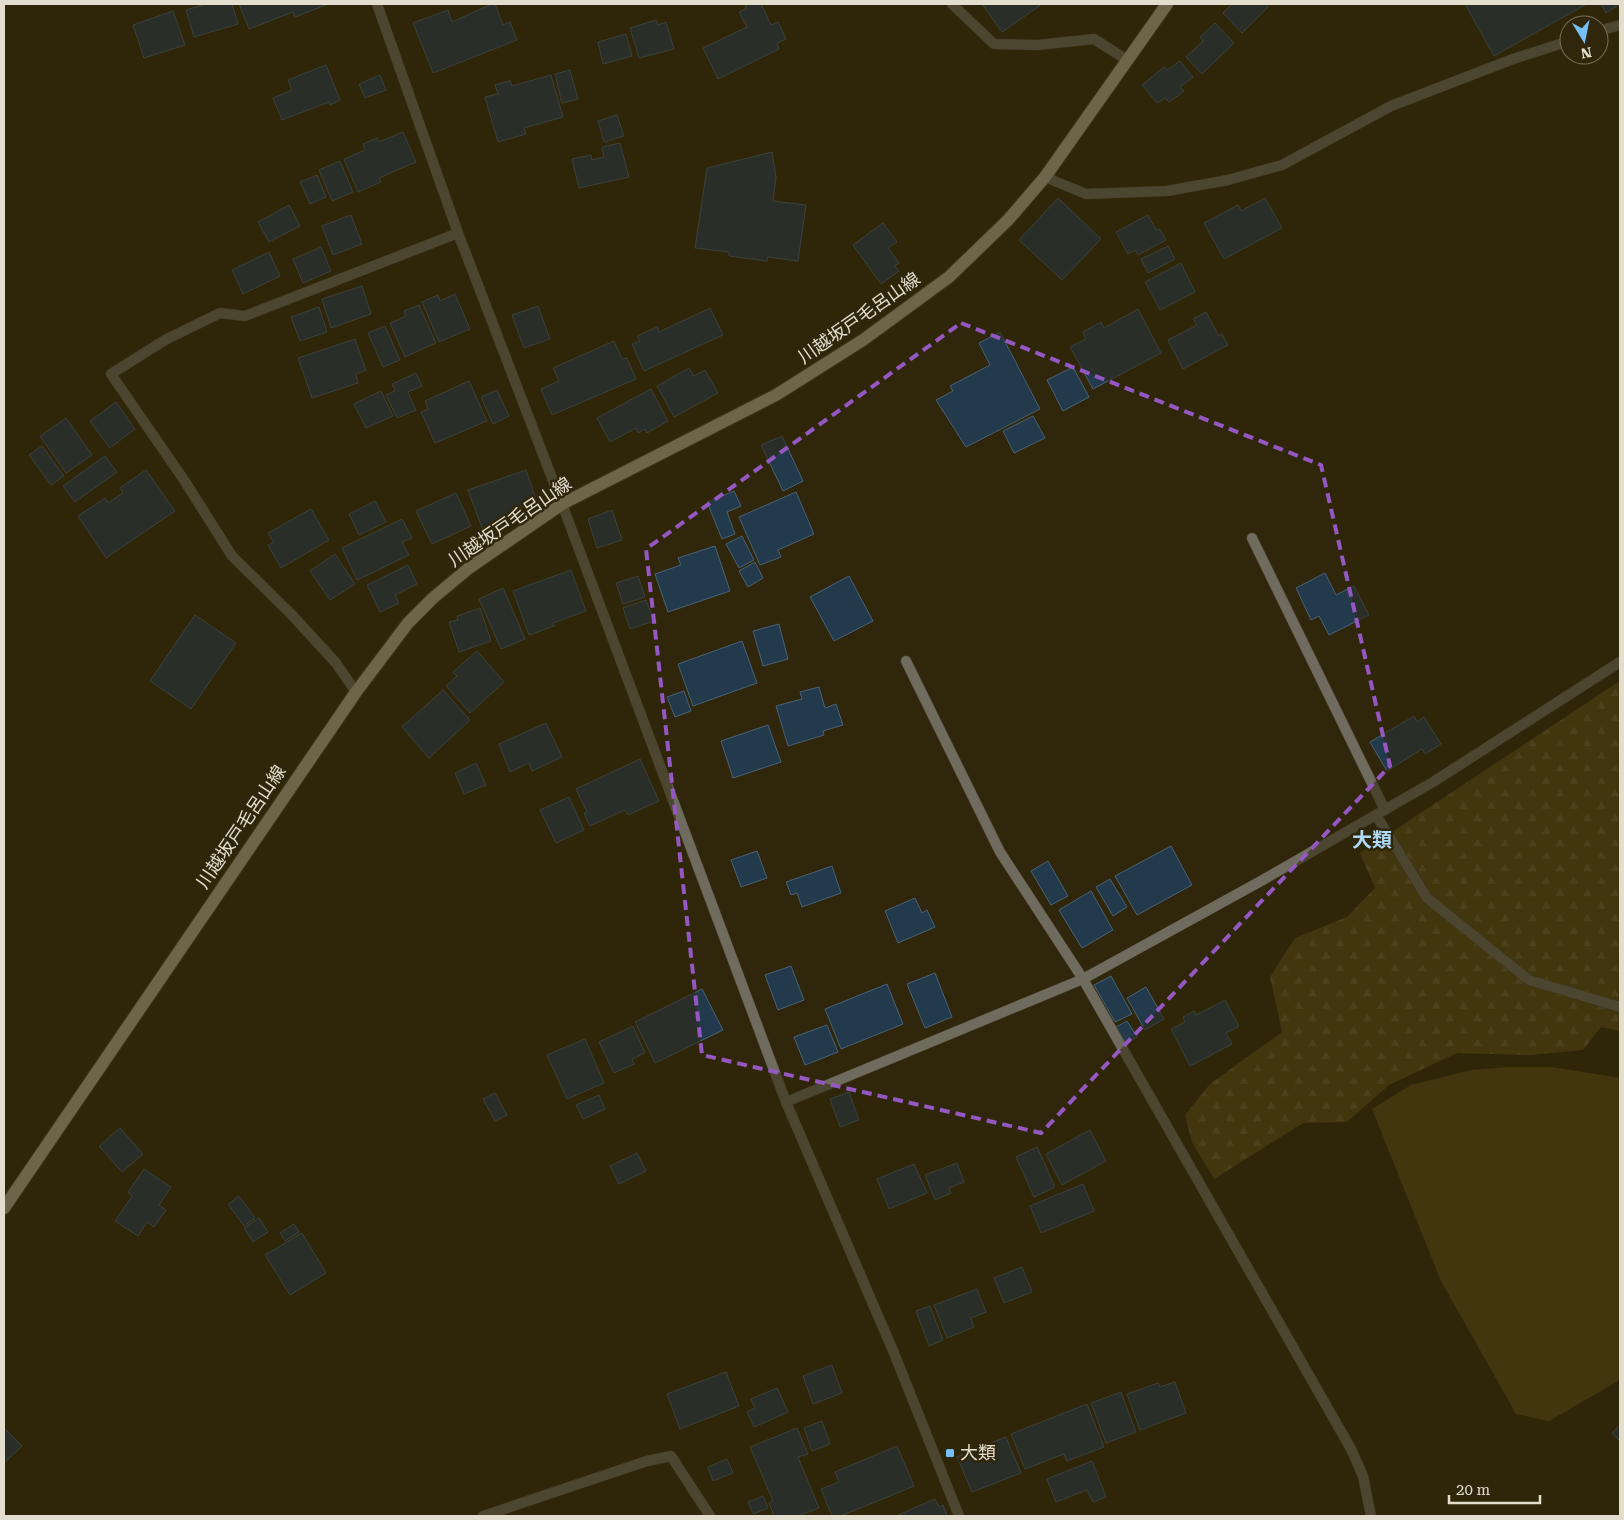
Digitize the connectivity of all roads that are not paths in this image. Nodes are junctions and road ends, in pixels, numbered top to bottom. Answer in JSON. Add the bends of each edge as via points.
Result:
{"nodes":[{"id":1,"x":377,"y":4,"type":"edge"},
{"id":2,"x":952,"y":4,"type":"edge"},
{"id":3,"x":1167,"y":4,"type":"edge"},
{"id":4,"x":1559,"y":44,"type":"edge"},
{"id":5,"x":1127,"y":60,"type":"junction"},
{"id":6,"x":1045,"y":177,"type":"junction"},
{"id":7,"x":458,"y":233,"type":"junction"},
{"id":8,"x":562,"y":504,"type":"junction"},
{"id":9,"x":1252,"y":538,"type":"dead end"},
{"id":10,"x":906,"y":661,"type":"dead end"},
{"id":11,"x":1620,"y":662,"type":"edge"},
{"id":12,"x":356,"y":692,"type":"junction"},
{"id":13,"x":1381,"y":812,"type":"junction"},
{"id":14,"x":1083,"y":979,"type":"junction"},
{"id":15,"x":1620,"y":1007,"type":"edge"},
{"id":16,"x":786,"y":1102,"type":"junction"},
{"id":17,"x":4,"y":1208,"type":"edge"},
{"id":18,"x":483,"y":1516,"type":"edge"},
{"id":19,"x":710,"y":1516,"type":"edge"},
{"id":20,"x":959,"y":1516,"type":"edge"},
{"id":21,"x":1371,"y":1516,"type":"edge"}],
"edges":[{"from":1,"to":7,"type":"street"},
{"from":2,"to":5,"type":"street","via":[[994,44],[1094,39]]},
{"from":3,"to":5,"type":"main road","name":"川越坂戸毛呂山線"},
{"from":4,"to":6,"type":"street","via":[[1391,106],[1282,164],[1228,180],[1167,192],[1086,194]]},
{"from":5,"to":6,"type":"main road","name":"川越坂戸毛呂山線"},
{"from":6,"to":8,"type":"main road","name":"川越坂戸毛呂山線","via":[[1008,220],[949,277],[863,340],[776,395]]},
{"from":7,"to":8,"type":"street"},
{"from":7,"to":12,"type":"street","via":[[244,316],[220,313],[165,340],[111,374],[232,556],[336,663]]},
{"from":8,"to":12,"type":"main road","name":"川越坂戸毛呂山線","via":[[469,568],[433,598],[408,624]]},
{"from":8,"to":16,"type":"street"},
{"from":9,"to":13,"type":"street"},
{"from":10,"to":14,"type":"street","via":[[1000,852]]},
{"from":11,"to":13,"type":"street"},
{"from":12,"to":17,"type":"main road","name":"川越坂戸毛呂山線"},
{"from":13,"to":14,"type":"street"},
{"from":13,"to":15,"type":"street","via":[[1427,898],[1528,980]]},
{"from":14,"to":16,"type":"street"},
{"from":14,"to":21,"type":"street","via":[[1351,1449],[1363,1476]]},
{"from":16,"to":20,"type":"street","via":[[894,1353]]},
{"from":18,"to":19,"type":"street","via":[[671,1456]]}]}
